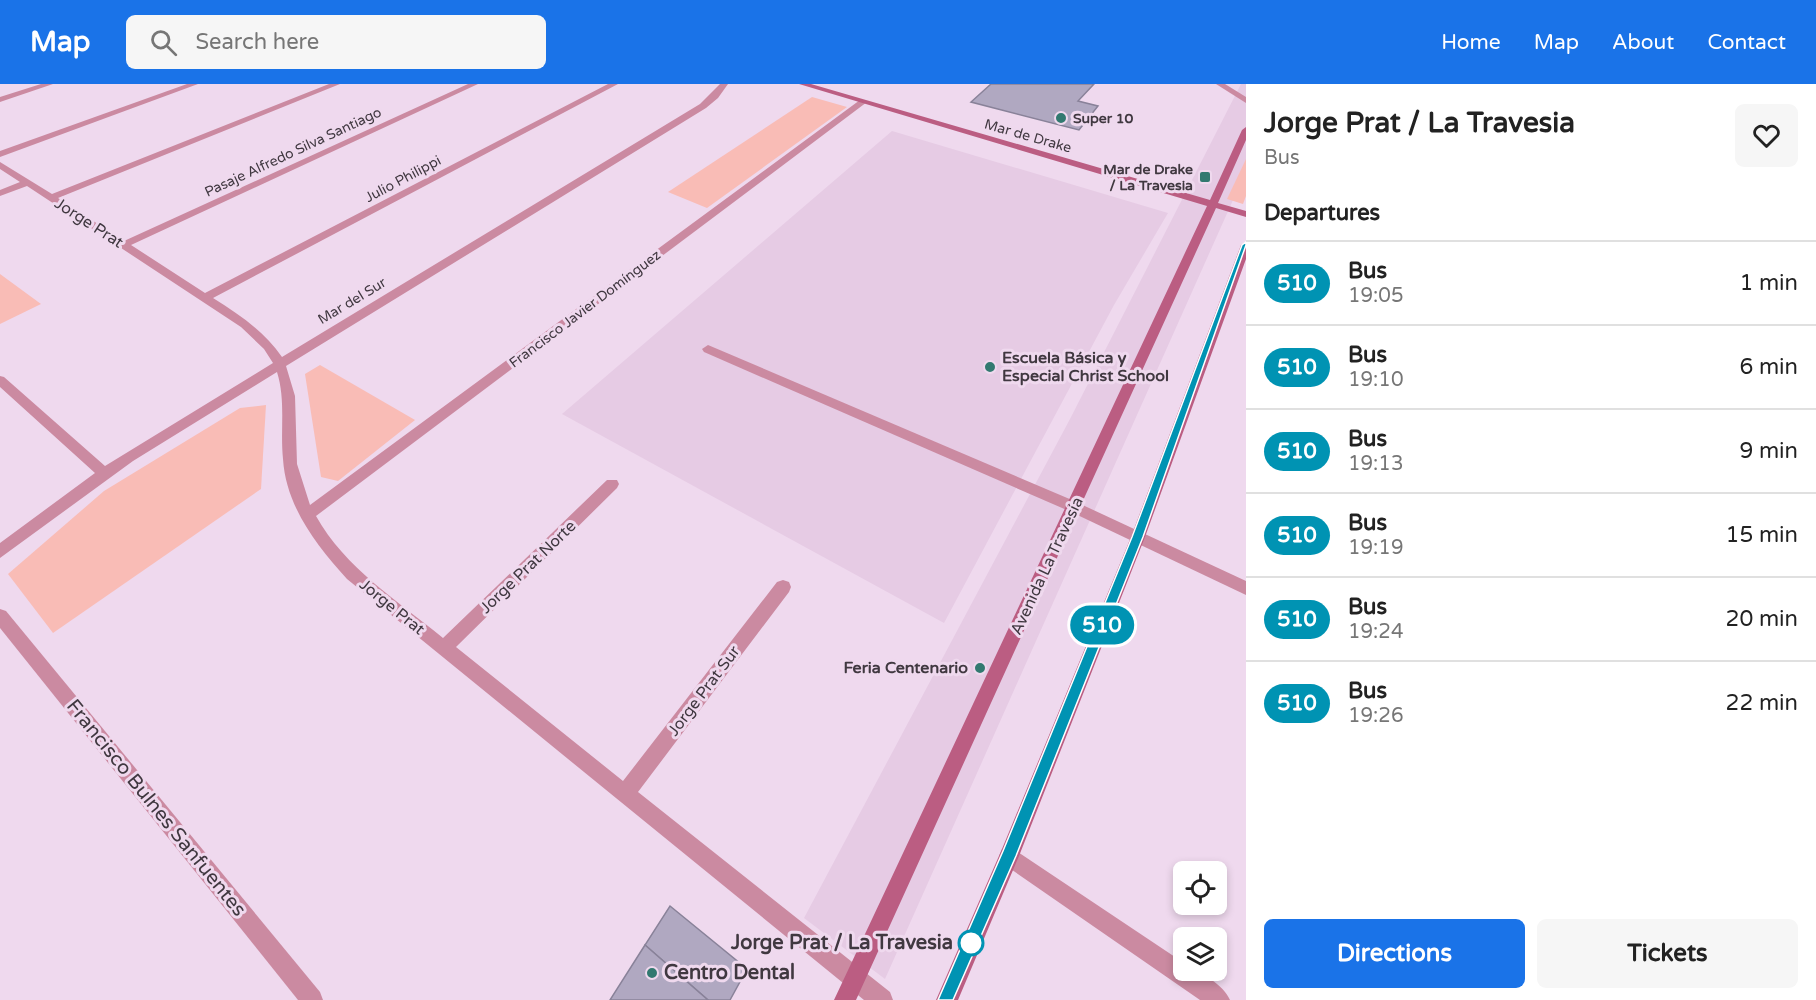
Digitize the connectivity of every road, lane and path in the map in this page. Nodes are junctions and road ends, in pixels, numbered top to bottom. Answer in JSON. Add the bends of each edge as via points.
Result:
{"nodes":[{"id":1,"x":49,"y":84,"type":"edge"},
{"id":2,"x":194,"y":84,"type":"edge"},
{"id":3,"x":336,"y":84,"type":"edge"},
{"id":4,"x":474,"y":84,"type":"edge"},
{"id":5,"x":614,"y":84,"type":"edge"},
{"id":6,"x":724,"y":84,"type":"edge"},
{"id":7,"x":803,"y":84,"type":"edge"},
{"id":8,"x":1220,"y":84,"type":"edge"},
{"id":9,"x":0,"y":100,"type":"edge"},
{"id":10,"x":1246,"y":101,"type":"edge"},
{"id":11,"x":863,"y":102,"type":"junction"},
{"id":12,"x":1246,"y":130,"type":"edge"},
{"id":13,"x":0,"y":154,"type":"edge"},
{"id":14,"x":0,"y":165,"type":"edge"},
{"id":15,"x":27,"y":183,"type":"junction"},
{"id":16,"x":0,"y":193,"type":"edge"},
{"id":17,"x":51,"y":198,"type":"junction"},
{"id":18,"x":1212,"y":204,"type":"junction"},
{"id":19,"x":1246,"y":214,"type":"edge"},
{"id":20,"x":123,"y":245,"type":"junction"},
{"id":21,"x":1246,"y":245,"type":"edge"},
{"id":22,"x":205,"y":298,"type":"junction"},
{"id":23,"x":708,"y":349,"type":"dead end"},
{"id":24,"x":280,"y":363,"type":"junction"},
{"id":25,"x":0,"y":380,"type":"edge"},
{"id":26,"x":104,"y":474,"type":"junction"},
{"id":27,"x":612,"y":484,"type":"dead end"},
{"id":28,"x":1074,"y":507,"type":"junction"},
{"id":29,"x":307,"y":515,"type":"junction"},
{"id":30,"x":1138,"y":537,"type":"junction"},
{"id":31,"x":0,"y":552,"type":"edge"},
{"id":32,"x":783,"y":588,"type":"dead end"},
{"id":33,"x":1246,"y":588,"type":"edge"},
{"id":34,"x":0,"y":616,"type":"edge"},
{"id":35,"x":443,"y":649,"type":"junction"},
{"id":36,"x":625,"y":794,"type":"junction"},
{"id":37,"x":1009,"y":856,"type":"junction"},
{"id":38,"x":856,"y":979,"type":"junction"},
{"id":39,"x":312,"y":1000,"type":"edge"},
{"id":40,"x":844,"y":1000,"type":"edge"},
{"id":41,"x":882,"y":1000,"type":"edge"},
{"id":42,"x":947,"y":1000,"type":"edge"},
{"id":43,"x":1219,"y":1000,"type":"edge"}],
"edges":[{"from":1,"to":9,"type":"street"},
{"from":2,"to":13,"type":"street"},
{"from":3,"to":17,"type":"street"},
{"from":4,"to":20,"type":"street","name":"Pasaje Alfredo Silva Santiago"},
{"from":5,"to":22,"type":"street","name":"Julio Philippi"},
{"from":6,"to":24,"type":"street","name":"Mar del Sur","via":[[704,106]]},
{"from":7,"to":11,"type":"street","name":"Mar de Drake"},
{"from":8,"to":10,"type":"street"},
{"from":11,"to":18,"type":"street","name":"Mar de Drake"},
{"from":11,"to":29,"type":"street","name":"Francisco Javier Domínguez"},
{"from":12,"to":18,"type":"street","name":"Avenida La Travesía"},
{"from":14,"to":15,"type":"street","name":"Jorge Prat"},
{"from":15,"to":16,"type":"street"},
{"from":15,"to":17,"type":"street","name":"Jorge Prat"},
{"from":17,"to":20,"type":"street","name":"Jorge Prat"},
{"from":18,"to":19,"type":"street","name":"Mar de Drake"},
{"from":18,"to":28,"type":"street","name":"Avenida La Travesía"},
{"from":20,"to":22,"type":"street","name":"Jorge Prat"},
{"from":21,"to":30,"type":"street"},
{"from":22,"to":24,"type":"street","name":"Jorge Prat","via":[[259,336]]},
{"from":23,"to":28,"type":"street"},
{"from":24,"to":26,"type":"street","name":"Mar del Sur"},
{"from":24,"to":29,"type":"street","name":"Jorge Prat","via":[[289,389],[290,464]]},
{"from":25,"to":26,"type":"street"},
{"from":26,"to":31,"type":"street","name":"Mar del Sur"},
{"from":27,"to":35,"type":"street","name":"Jorge Prat Norte"},
{"from":28,"to":30,"type":"street"},
{"from":28,"to":38,"type":"street","name":"Avenida La Travesía"},
{"from":29,"to":35,"type":"street","name":"Jorge Prat","via":[[318,535],[352,574]]},
{"from":30,"to":33,"type":"street"},
{"from":30,"to":37,"type":"street"},
{"from":32,"to":36,"type":"street","name":"Jorge Prat Sur"},
{"from":34,"to":39,"type":"street","name":"Francisco Bulnes Sanfuentes"},
{"from":35,"to":36,"type":"street","name":"Jorge Prat"},
{"from":36,"to":38,"type":"street","name":"Jorge Prat"},
{"from":37,"to":42,"type":"street"},
{"from":37,"to":43,"type":"street"},
{"from":38,"to":40,"type":"street","name":"Avenida La Travesía"},
{"from":38,"to":41,"type":"street","name":"Jorge Prat"}]}
